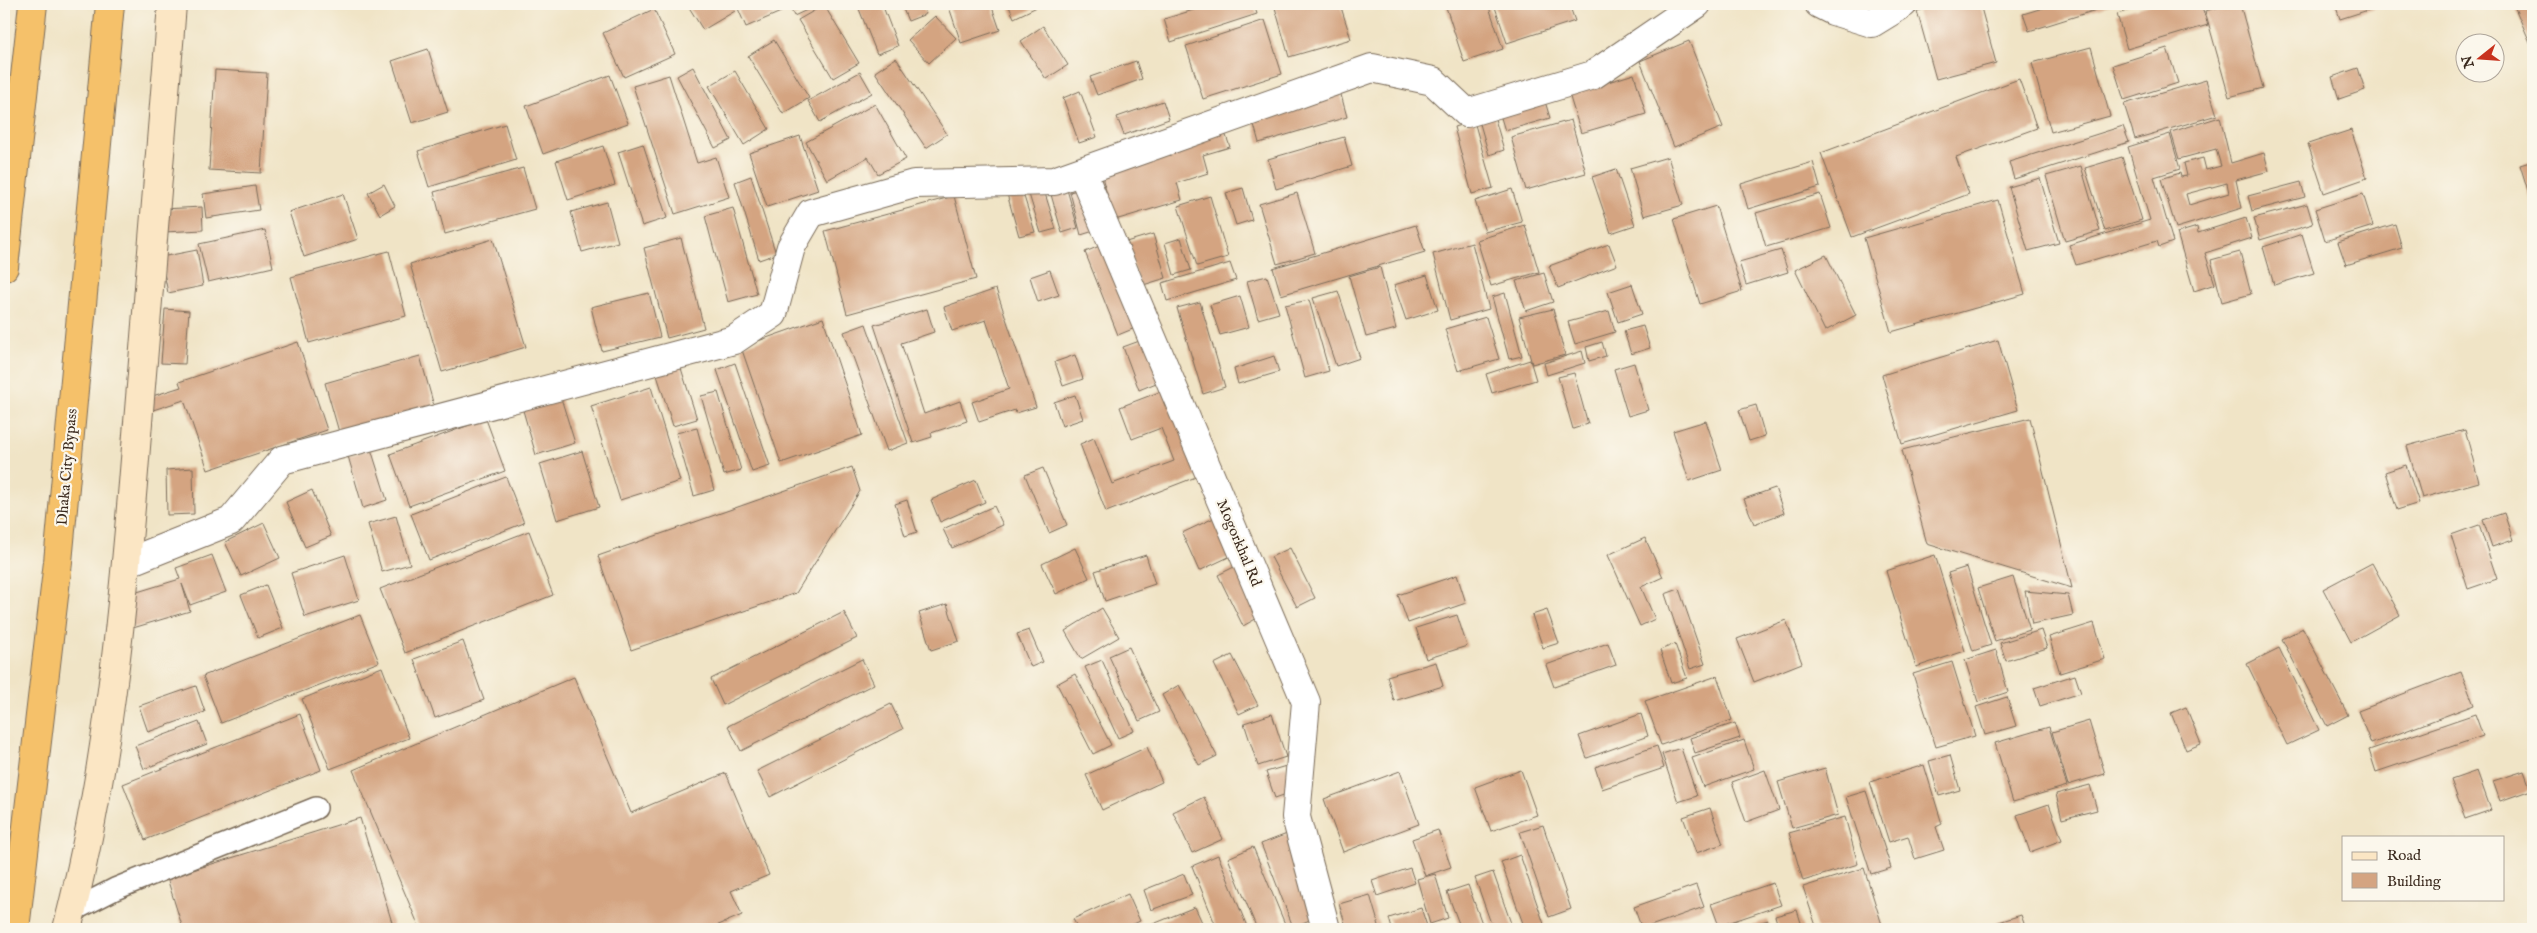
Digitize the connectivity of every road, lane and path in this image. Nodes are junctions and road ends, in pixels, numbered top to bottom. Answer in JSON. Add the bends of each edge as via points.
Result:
{"nodes":[{"id":1,"x":33,"y":4,"type":"edge"},
{"id":2,"x":110,"y":4,"type":"edge"},
{"id":3,"x":172,"y":4,"type":"edge"},
{"id":4,"x":1696,"y":4,"type":"edge"},
{"id":5,"x":1818,"y":4,"type":"edge"},
{"id":6,"x":1904,"y":4,"type":"edge"},
{"id":7,"x":1082,"y":172,"type":"junction"},
{"id":8,"x":4,"y":267,"type":"edge"},
{"id":9,"x":126,"y":564,"type":"junction"},
{"id":10,"x":316,"y":808,"type":"dead end"},
{"id":11,"x":70,"y":920,"type":"edge"},
{"id":12,"x":15,"y":929,"type":"edge"},
{"id":13,"x":1326,"y":929,"type":"edge"}],
"edges":[{"from":1,"to":8,"type":"highway"},
{"from":2,"to":12,"type":"highway","name":"Dhaka City Bypass","via":[[58,562]]},
{"from":3,"to":9,"type":"main road"},
{"from":4,"to":7,"type":"street","via":[[1593,75],[1467,114],[1433,81],[1372,68]]},
{"from":5,"to":6,"type":"street","via":[[1872,22]]},
{"from":7,"to":9,"type":"street","via":[[1054,181],[914,184],[812,213],[791,247],[773,314],[734,340],[282,460],[231,521]]},
{"from":7,"to":13,"type":"street","name":"Mogorkhal Rd","via":[[1306,702],[1296,817]]},
{"from":9,"to":11,"type":"main road","via":[[117,655],[98,782]]},
{"from":10,"to":11,"type":"lane","via":[[115,889]]}]}
